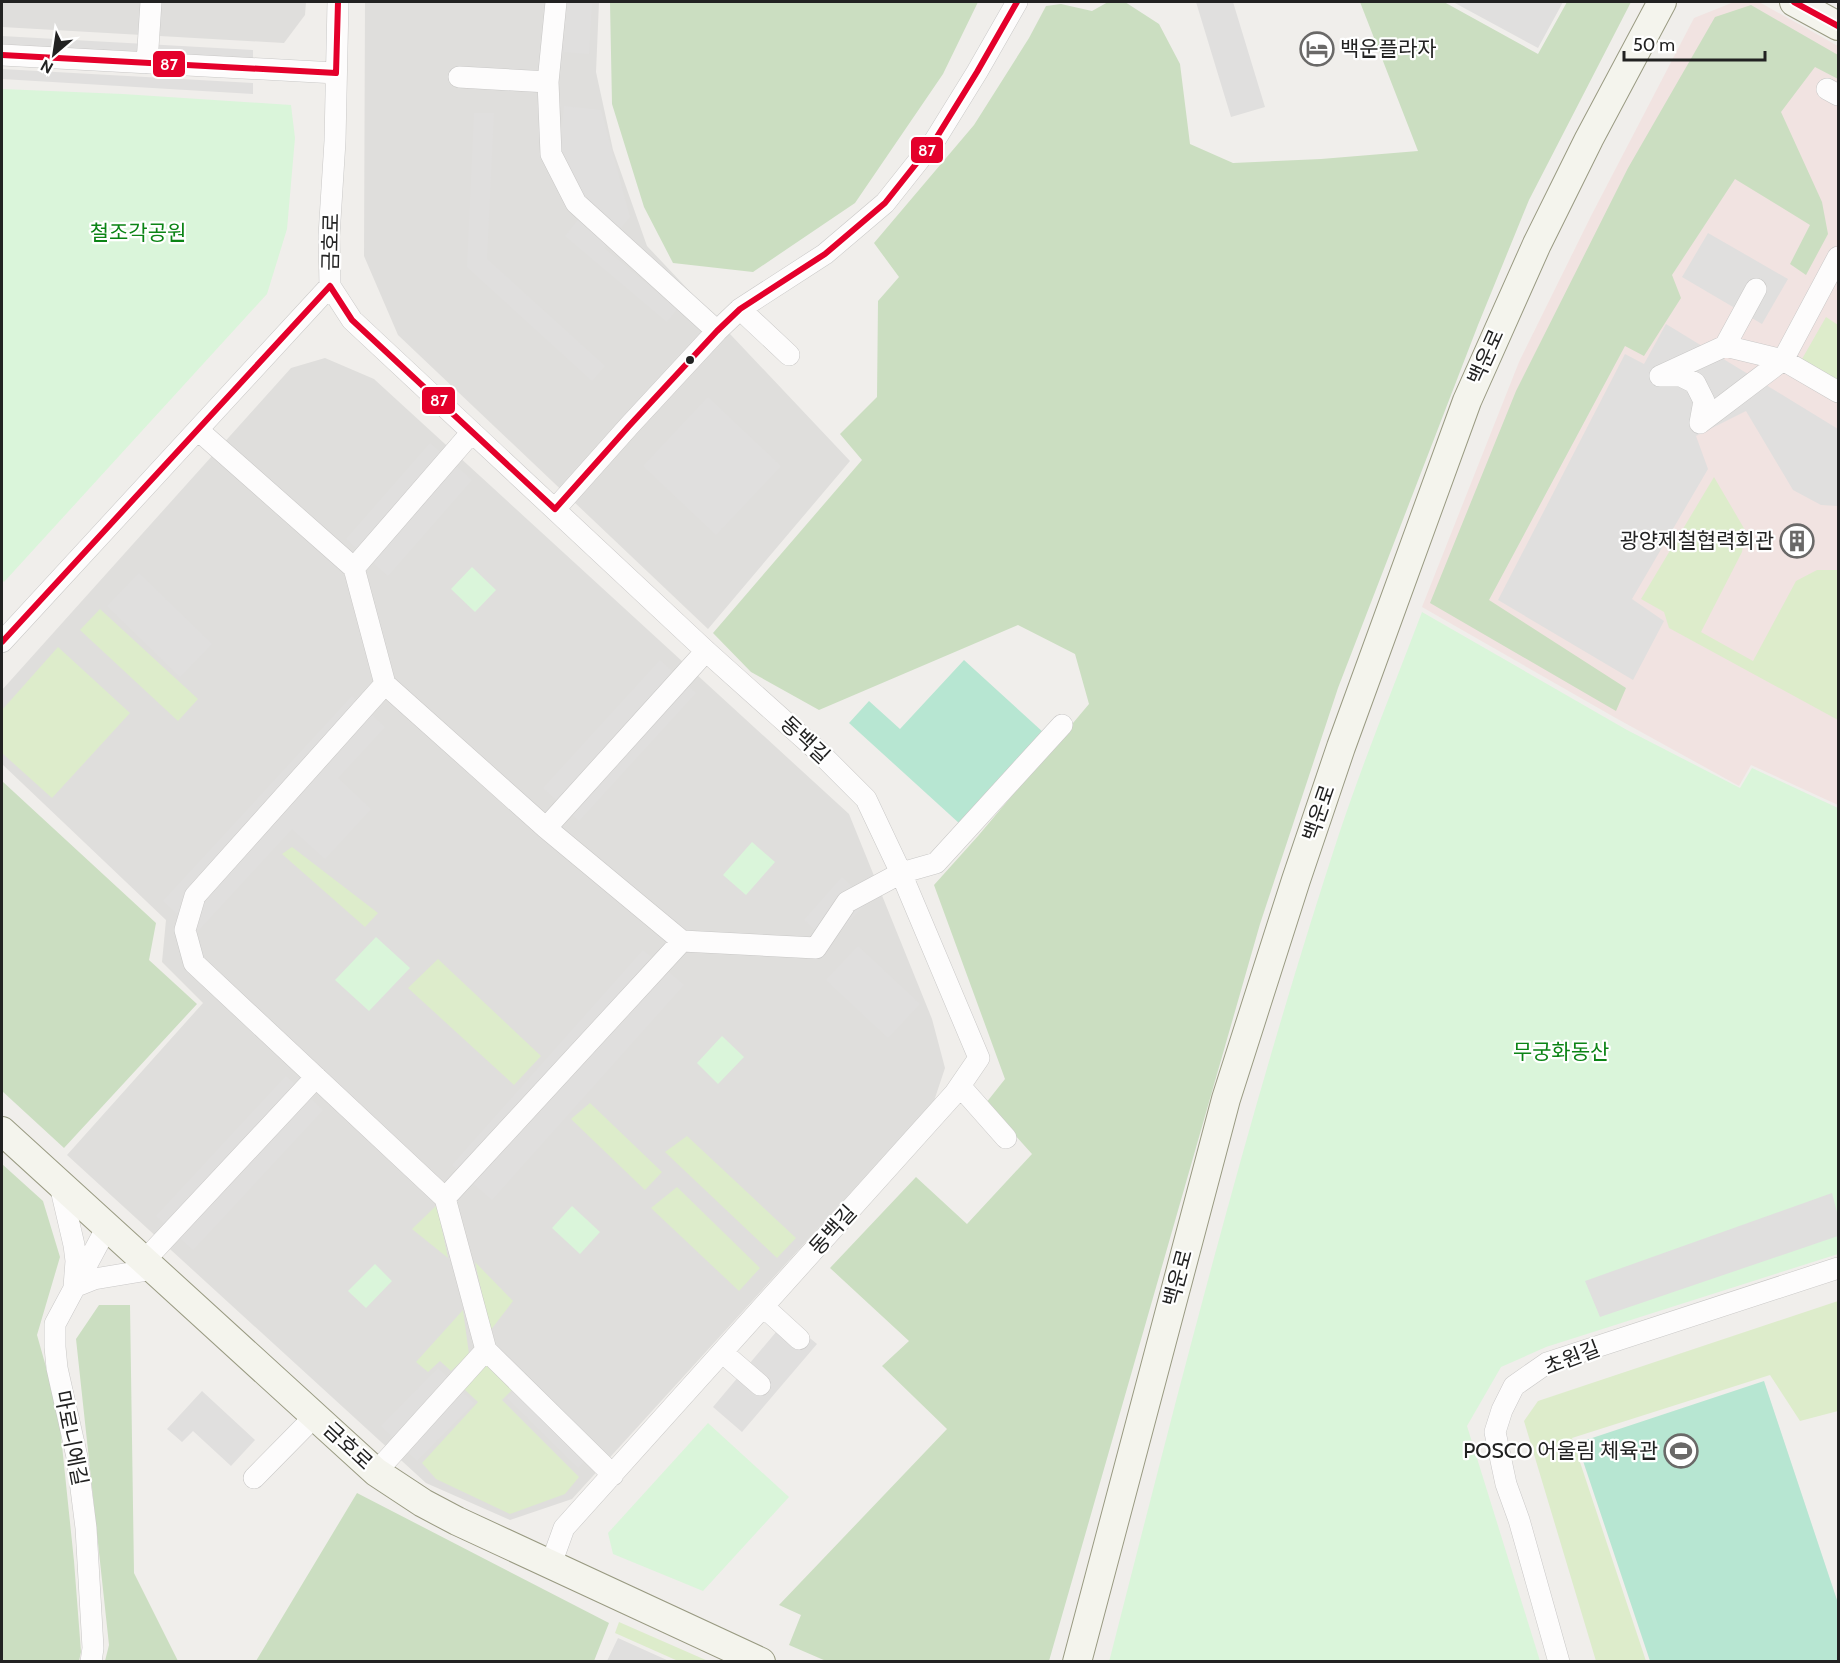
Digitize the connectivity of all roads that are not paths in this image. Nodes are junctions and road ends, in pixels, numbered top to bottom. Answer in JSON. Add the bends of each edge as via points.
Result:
{"nodes":[{"id":1,"x":151,"y":2,"type":"edge"},
{"id":2,"x":338,"y":2,"type":"edge"},
{"id":3,"x":556,"y":2,"type":"edge"},
{"id":4,"x":1017,"y":2,"type":"edge"},
{"id":5,"x":1662,"y":2,"type":"edge"},
{"id":6,"x":1794,"y":2,"type":"edge"},
{"id":7,"x":1839,"y":26,"type":"edge"},
{"id":8,"x":2,"y":55,"type":"edge"},
{"id":9,"x":147,"y":63,"type":"junction"},
{"id":10,"x":336,"y":73,"type":"junction"},
{"id":11,"x":459,"y":77,"type":"dead end"},
{"id":12,"x":548,"y":82,"type":"junction"},
{"id":13,"x":1839,"y":257,"type":"edge"},
{"id":14,"x":330,"y":286,"type":"junction"},
{"id":15,"x":1756,"y":289,"type":"dead end"},
{"id":16,"x":740,"y":309,"type":"junction"},
{"id":17,"x":717,"y":331,"type":"junction"},
{"id":18,"x":1725,"y":346,"type":"junction"},
{"id":19,"x":789,"y":355,"type":"dead end"},
{"id":20,"x":1783,"y":360,"type":"junction"},
{"id":21,"x":1839,"y":392,"type":"edge"},
{"id":22,"x":198,"y":430,"type":"junction"},
{"id":23,"x":472,"y":432,"type":"junction"},
{"id":24,"x":555,"y":509,"type":"junction"},
{"id":25,"x":354,"y":568,"type":"junction"},
{"id":26,"x":2,"y":642,"type":"edge"},
{"id":27,"x":706,"y":651,"type":"junction"},
{"id":28,"x":385,"y":684,"type":"junction"},
{"id":29,"x":1062,"y":725,"type":"dead end"},
{"id":30,"x":546,"y":828,"type":"junction"},
{"id":31,"x":901,"y":873,"type":"junction"},
{"id":32,"x":682,"y":941,"type":"junction"},
{"id":33,"x":315,"y":1077,"type":"junction"},
{"id":34,"x":960,"y":1086,"type":"junction"},
{"id":35,"x":2,"y":1131,"type":"edge"},
{"id":36,"x":1006,"y":1138,"type":"dead end"},
{"id":37,"x":60,"y":1185,"type":"junction"},
{"id":38,"x":445,"y":1198,"type":"junction"},
{"id":39,"x":107,"y":1227,"type":"junction"},
{"id":40,"x":149,"y":1265,"type":"junction"},
{"id":41,"x":1839,"y":1268,"type":"edge"},
{"id":42,"x":74,"y":1287,"type":"junction"},
{"id":43,"x":764,"y":1307,"type":"junction"},
{"id":44,"x":799,"y":1339,"type":"dead end"},
{"id":45,"x":486,"y":1350,"type":"junction"},
{"id":46,"x":723,"y":1353,"type":"junction"},
{"id":47,"x":760,"y":1385,"type":"dead end"},
{"id":48,"x":315,"y":1416,"type":"junction"},
{"id":49,"x":376,"y":1472,"type":"junction"},
{"id":50,"x":613,"y":1475,"type":"junction"},
{"id":51,"x":254,"y":1478,"type":"dead end"},
{"id":52,"x":551,"y":1564,"type":"junction"},
{"id":53,"x":753,"y":1660,"type":"edge"},
{"id":54,"x":91,"y":1662,"type":"edge"},
{"id":55,"x":1077,"y":1662,"type":"edge"},
{"id":56,"x":1559,"y":1662,"type":"edge"}],
"edges":[{"from":1,"to":9,"type":"street"},
{"from":2,"to":10,"type":"street","name":"금호로"},
{"from":3,"to":12,"type":"street"},
{"from":4,"to":16,"type":"street","via":[[934,140],[885,203],[825,254]]},
{"from":5,"to":55,"type":"main road","name":"백운로","via":[[1569,178],[1485,359],[1341,747],[1226,1099]]},
{"from":6,"to":7,"type":"main road"},
{"from":8,"to":9,"type":"street"},
{"from":9,"to":10,"type":"street"},
{"from":10,"to":14,"type":"street","name":"금호로"},
{"from":11,"to":12,"type":"street"},
{"from":12,"to":17,"type":"street","via":[[551,154],[576,203]]},
{"from":13,"to":20,"type":"street"},
{"from":14,"to":22,"type":"street","name":"금호로"},
{"from":14,"to":23,"type":"street","name":"동백길","via":[[352,320]]},
{"from":15,"to":18,"type":"street"},
{"from":16,"to":17,"type":"street"},
{"from":16,"to":19,"type":"street"},
{"from":17,"to":24,"type":"street"},
{"from":18,"to":20,"type":"street"},
{"from":18,"to":20,"type":"street","via":[[1660,376],[1681,376],[1695,383],[1704,401],[1700,423]]},
{"from":20,"to":21,"type":"street"},
{"from":22,"to":25,"type":"street"},
{"from":22,"to":26,"type":"street","name":"금호로"},
{"from":23,"to":24,"type":"street","name":"동백길"},
{"from":23,"to":25,"type":"street"},
{"from":24,"to":27,"type":"street","name":"동백길"},
{"from":25,"to":28,"type":"street"},
{"from":27,"to":30,"type":"street"},
{"from":27,"to":31,"type":"street","name":"동백길","via":[[866,799]]},
{"from":28,"to":30,"type":"street"},
{"from":28,"to":33,"type":"street","via":[[195,896],[185,930],[194,963]]},
{"from":29,"to":31,"type":"street","via":[[936,863]]},
{"from":30,"to":32,"type":"street"},
{"from":31,"to":32,"type":"street","via":[[847,902],[816,948]]},
{"from":31,"to":34,"type":"street","name":"동백길","via":[[979,1058]]},
{"from":32,"to":38,"type":"street"},
{"from":33,"to":38,"type":"street"},
{"from":33,"to":40,"type":"street"},
{"from":34,"to":36,"type":"street"},
{"from":34,"to":43,"type":"street","name":"동백길"},
{"from":35,"to":37,"type":"main road","name":"금호로"},
{"from":37,"to":39,"type":"main road","name":"금호로"},
{"from":37,"to":42,"type":"street","via":[[74,1245]]},
{"from":38,"to":45,"type":"street"},
{"from":39,"to":40,"type":"main road","name":"금호로"},
{"from":39,"to":42,"type":"street","name":"마로니에길"},
{"from":40,"to":42,"type":"street"},
{"from":40,"to":48,"type":"main road","name":"금호로"},
{"from":41,"to":56,"type":"street","name":"초원길","via":[[1547,1363],[1514,1386],[1495,1432],[1506,1484]]},
{"from":42,"to":54,"type":"street","name":"마로니에길","via":[[55,1324],[55,1347],[77,1457],[86,1528]]},
{"from":43,"to":44,"type":"street"},
{"from":43,"to":46,"type":"street","name":"동백길"},
{"from":45,"to":49,"type":"street"},
{"from":45,"to":50,"type":"street"},
{"from":46,"to":47,"type":"street"},
{"from":46,"to":50,"type":"street","name":"동백길"},
{"from":48,"to":49,"type":"main road","name":"금호로"},
{"from":48,"to":51,"type":"street"},
{"from":49,"to":52,"type":"main road","name":"금호로","via":[[457,1521]]},
{"from":50,"to":52,"type":"street","name":"동백길","via":[[564,1528]]},
{"from":52,"to":53,"type":"main road","name":"금호로"}]}
